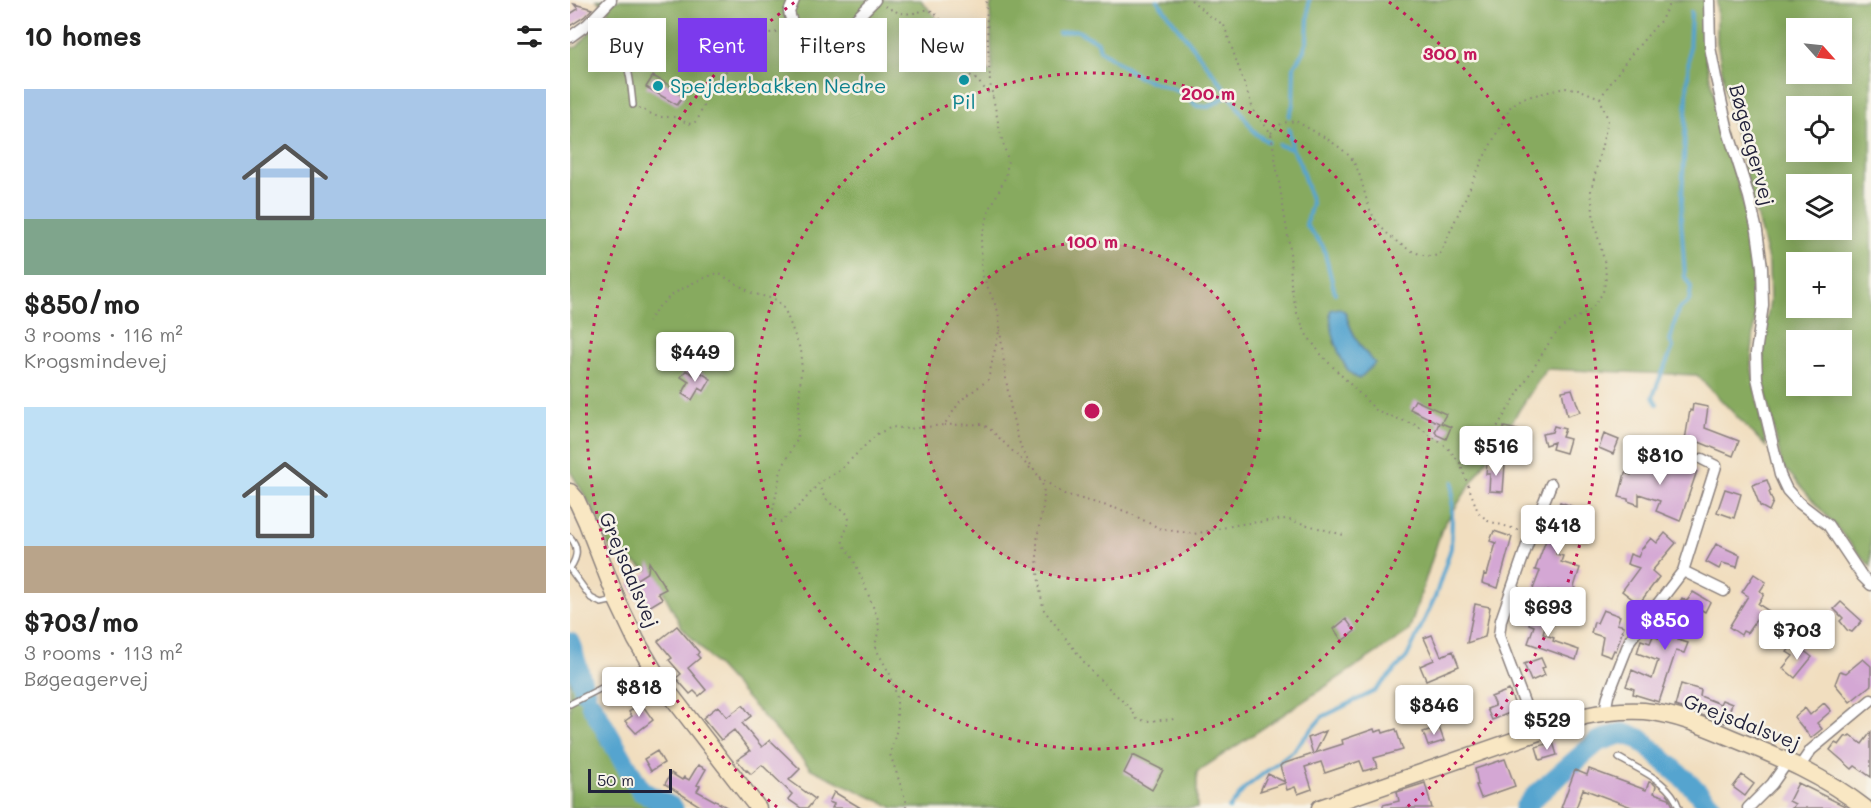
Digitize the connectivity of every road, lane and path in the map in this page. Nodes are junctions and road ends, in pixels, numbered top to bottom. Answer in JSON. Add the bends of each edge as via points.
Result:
{"nodes":[{"id":1,"x":611,"y":0,"type":"edge"},
{"id":2,"x":794,"y":0,"type":"edge"},
{"id":3,"x":986,"y":0,"type":"edge"},
{"id":4,"x":1191,"y":0,"type":"edge"},
{"id":5,"x":1671,"y":0,"type":"edge"},
{"id":6,"x":1709,"y":0,"type":"edge"},
{"id":7,"x":879,"y":2,"type":"edge"},
{"id":8,"x":594,"y":18,"type":"edge"},
{"id":9,"x":791,"y":18,"type":"edge"},
{"id":10,"x":859,"y":18,"type":"edge"},
{"id":11,"x":588,"y":24,"type":"edge"},
{"id":12,"x":779,"y":32,"type":"edge"},
{"id":13,"x":570,"y":37,"type":"edge"},
{"id":14,"x":629,"y":72,"type":"edge"},
{"id":15,"x":993,"y":96,"type":"junction"},
{"id":16,"x":1600,"y":98,"type":"junction"},
{"id":17,"x":633,"y":105,"type":"joint"},
{"id":18,"x":1271,"y":133,"type":"junction"},
{"id":19,"x":648,"y":322,"type":"dead end"},
{"id":20,"x":999,"y":327,"type":"junction"},
{"id":21,"x":944,"y":425,"type":"junction"},
{"id":22,"x":1701,"y":459,"type":"dead end"},
{"id":23,"x":1460,"y":464,"type":"junction"},
{"id":24,"x":1038,"y":476,"type":"junction"},
{"id":25,"x":819,"y":483,"type":"junction"},
{"id":26,"x":1551,"y":484,"type":"dead end"},
{"id":27,"x":570,"y":492,"type":"edge"},
{"id":28,"x":1531,"y":534,"type":"junction"},
{"id":29,"x":1347,"y":536,"type":"dead end"},
{"id":30,"x":570,"y":537,"type":"edge"},
{"id":31,"x":570,"y":569,"type":"edge"},
{"id":32,"x":1683,"y":571,"type":"junction"},
{"id":33,"x":1871,"y":585,"type":"edge"},
{"id":34,"x":1724,"y":591,"type":"dead end"},
{"id":35,"x":617,"y":600,"type":"junction"},
{"id":36,"x":650,"y":663,"type":"junction"},
{"id":37,"x":1871,"y":700,"type":"edge"},
{"id":38,"x":570,"y":704,"type":"edge"},
{"id":39,"x":1605,"y":712,"type":"junction"},
{"id":40,"x":1177,"y":719,"type":"dead end"},
{"id":41,"x":1536,"y":734,"type":"junction"},
{"id":42,"x":1619,"y":758,"type":"dead end"},
{"id":43,"x":1794,"y":764,"type":"junction"},
{"id":44,"x":758,"y":808,"type":"edge"},
{"id":45,"x":906,"y":808,"type":"edge"},
{"id":46,"x":1320,"y":808,"type":"edge"},
{"id":47,"x":1679,"y":808,"type":"edge"},
{"id":48,"x":1748,"y":808,"type":"edge"},
{"id":49,"x":1865,"y":808,"type":"edge"}],
"edges":[{"from":1,"to":8,"type":"street"},
{"from":2,"to":9,"type":"street"},
{"from":3,"to":15,"type":"path"},
{"from":4,"to":18,"type":"path","via":[[1224,25],[1254,112]]},
{"from":5,"to":16,"type":"path","via":[[1661,20]]},
{"from":6,"to":33,"type":"street","name":"Bøgeagervej","via":[[1710,47],[1716,78],[1758,240],[1763,305],[1756,353],[1757,378],[1780,475],[1798,502],[1828,525]]},
{"from":7,"to":10,"type":"street"},
{"from":7,"to":15,"type":"path","via":[[900,14],[928,9],[942,19],[963,69]]},
{"from":11,"to":13,"type":"street"},
{"from":12,"to":17,"type":"path","via":[[764,34],[751,42],[719,79],[694,123],[677,117],[658,117]]},
{"from":14,"to":17,"type":"lane"},
{"from":15,"to":20,"type":"path","via":[[1008,160],[1006,176],[981,238],[982,274],[998,311]]},
{"from":16,"to":18,"type":"path","via":[[1565,88],[1523,98],[1511,106],[1440,254],[1432,257],[1406,248],[1376,222],[1354,162],[1345,152],[1296,121],[1282,123]]},
{"from":16,"to":23,"type":"path","via":[[1608,120],[1591,191],[1605,264],[1603,292],[1590,310],[1552,338],[1489,440]]},
{"from":18,"to":23,"type":"path","via":[[1290,249],[1291,286],[1306,334],[1323,357],[1378,412],[1416,425],[1448,448]]},
{"from":19,"to":25,"type":"path","via":[[663,300],[718,273],[752,293],[777,300],[785,310],[802,354],[797,440],[781,470],[773,519],[781,522]]},
{"from":20,"to":21,"type":"path","via":[[988,380],[962,400]]},
{"from":20,"to":24,"type":"path","via":[[1018,438],[1025,459]]},
{"from":21,"to":24,"type":"path","via":[[981,424],[989,428]]},
{"from":21,"to":25,"type":"path","via":[[892,428],[877,434],[840,470]]},
{"from":22,"to":32,"type":"street","via":[[1716,466]]},
{"from":23,"to":28,"type":"path","via":[[1478,512],[1488,520]]},
{"from":24,"to":29,"type":"path","via":[[1064,494],[1125,511],[1161,529],[1194,534],[1286,519]]},
{"from":24,"to":40,"type":"path","via":[[1044,495],[1037,534],[1044,610],[1091,671],[1137,719]]},
{"from":25,"to":45,"type":"path","via":[[829,504],[846,513],[849,523],[844,545],[878,619],[876,649],[891,676],[897,698],[897,729],[890,754]]},
{"from":26,"to":28,"type":"street"},
{"from":27,"to":35,"type":"street","name":"Grejsdalsvej"},
{"from":28,"to":41,"type":"street","via":[[1499,636]]},
{"from":30,"to":31,"type":"lane","via":[[577,554]]},
{"from":31,"to":35,"type":"lane","via":[[591,598],[601,603]]},
{"from":32,"to":34,"type":"street"},
{"from":32,"to":39,"type":"street","via":[[1630,640]]},
{"from":35,"to":36,"type":"street","name":"Grejsdalsvej"},
{"from":36,"to":38,"type":"lane"},
{"from":36,"to":44,"type":"street","name":"Grejsdalsvej"},
{"from":37,"to":43,"type":"street"},
{"from":39,"to":41,"type":"street","name":"Grejsdalsvej"},
{"from":39,"to":43,"type":"street","name":"Grejsdalsvej","via":[[1645,711],[1674,716]]},
{"from":41,"to":46,"type":"street","name":"Grejsdalsvej"},
{"from":42,"to":47,"type":"lane","via":[[1665,786]]},
{"from":43,"to":48,"type":"street"},
{"from":43,"to":49,"type":"street","name":"Grejsdalsvej"}]}
